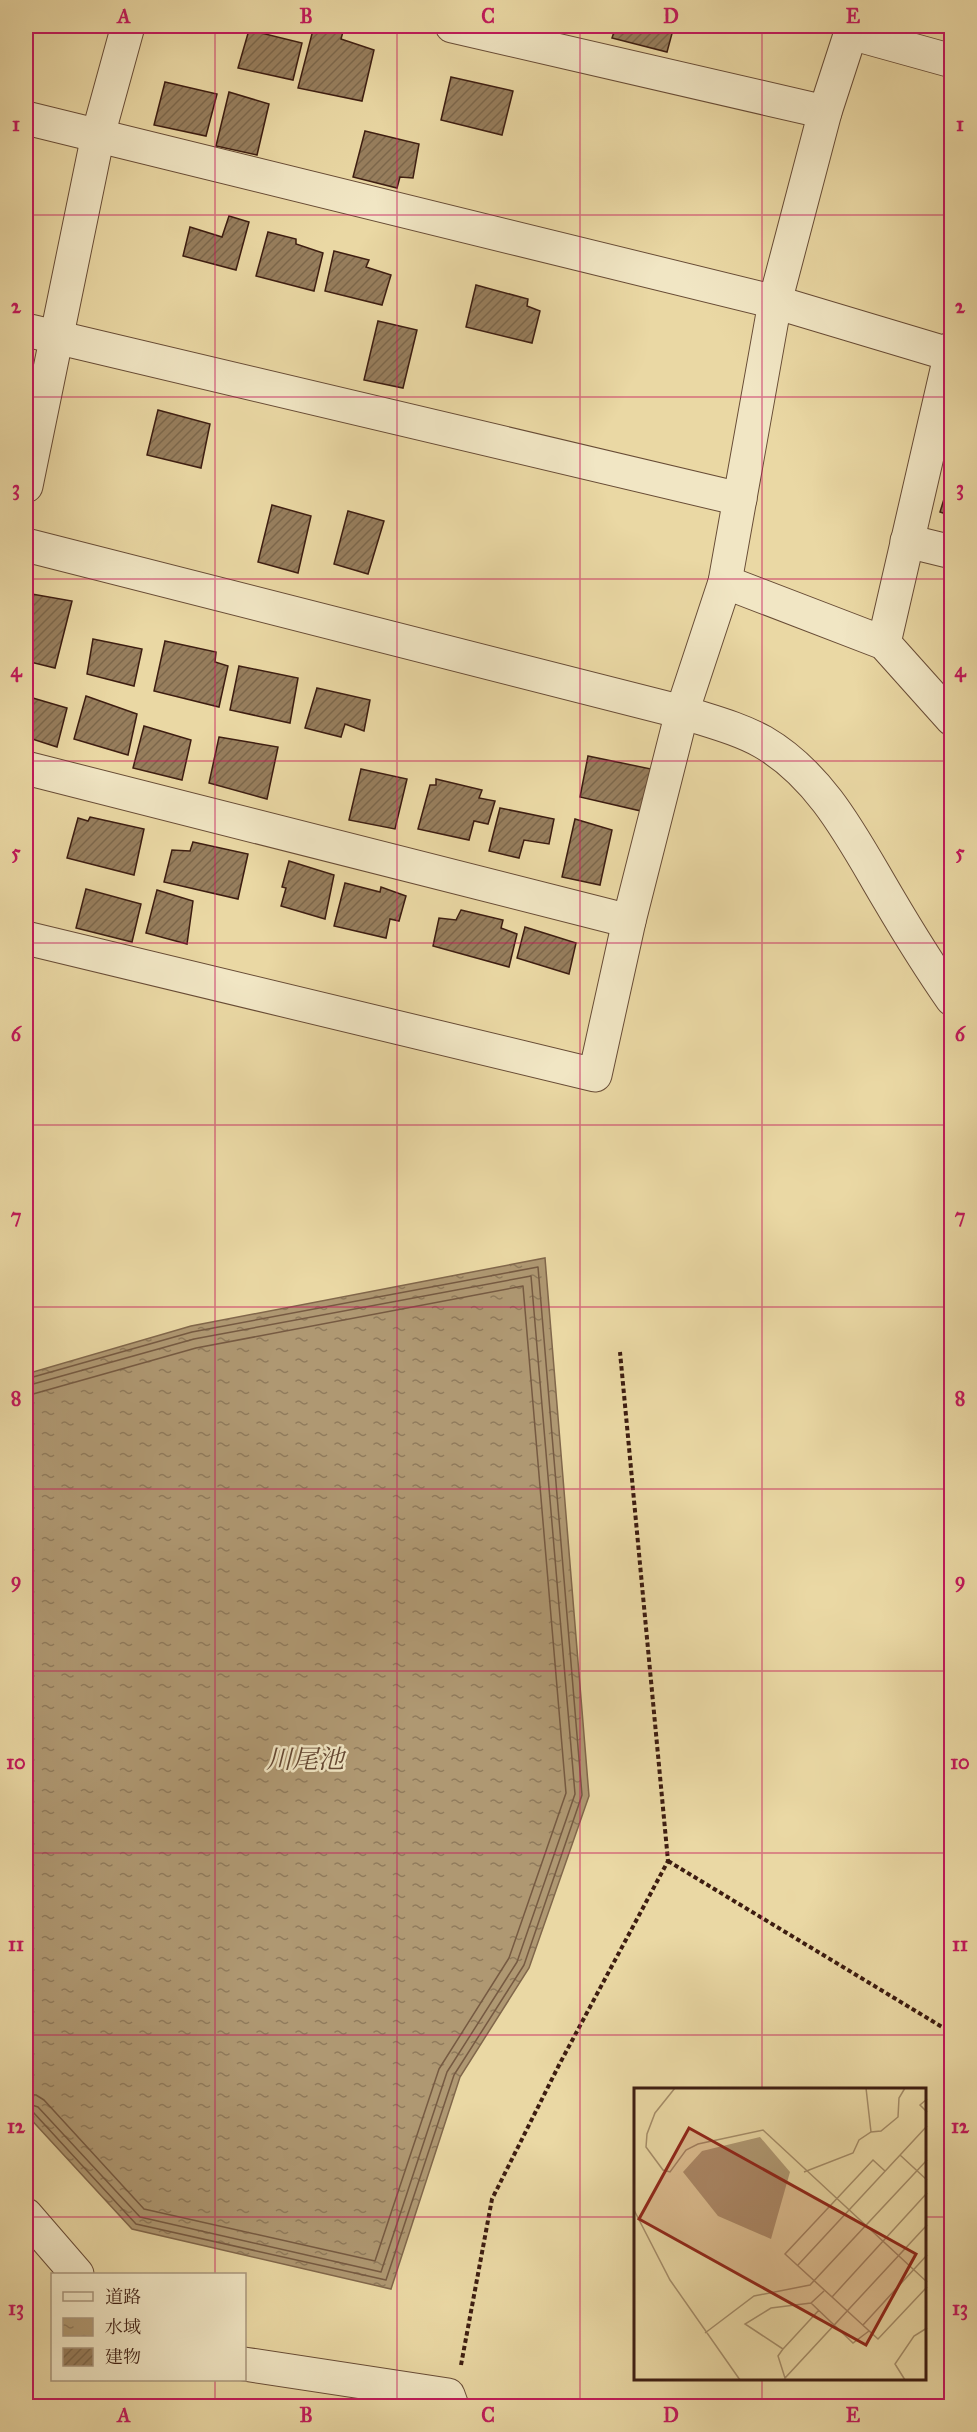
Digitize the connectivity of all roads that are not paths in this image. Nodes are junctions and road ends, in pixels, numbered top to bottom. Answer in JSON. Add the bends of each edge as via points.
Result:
{"nodes":[{"id":1,"x":128,"y":26,"type":"edge"},
{"id":2,"x":452,"y":26,"type":"edge"},
{"id":3,"x":852,"y":29,"type":"edge"},
{"id":4,"x":951,"y":61,"type":"edge"},
{"id":5,"x":825,"y":112,"type":"junction"},
{"id":6,"x":26,"y":118,"type":"edge"},
{"id":7,"x":98,"y":135,"type":"junction"},
{"id":8,"x":775,"y":303,"type":"junction"},
{"id":9,"x":41,"y":334,"type":"edge"},
{"id":10,"x":951,"y":352,"type":"edge"},
{"id":11,"x":26,"y":486,"type":"edge"},
{"id":12,"x":740,"y":499,"type":"junction"},
{"id":13,"x":907,"y":541,"type":"junction"},
{"id":14,"x":26,"y":545,"type":"edge"},
{"id":15,"x":951,"y":552,"type":"edge"},
{"id":16,"x":725,"y":582,"type":"junction"},
{"id":17,"x":884,"y":643,"type":"junction"},
{"id":18,"x":682,"y":712,"type":"junction"},
{"id":19,"x":951,"y":719,"type":"edge"},
{"id":20,"x":26,"y":768,"type":"edge"},
{"id":21,"x":629,"y":921,"type":"junction"},
{"id":22,"x":26,"y":938,"type":"edge"},
{"id":23,"x":951,"y":999,"type":"edge"},
{"id":24,"x":26,"y":2215,"type":"edge"},
{"id":25,"x":76,"y":2273,"type":"edge"},
{"id":26,"x":246,"y":2364,"type":"edge"},
{"id":27,"x":450,"y":2401,"type":"edge"}],
"edges":[{"from":1,"to":7,"type":"street"},
{"from":2,"to":5,"type":"street"},
{"from":3,"to":4,"type":"street"},
{"from":3,"to":5,"type":"street"},
{"from":5,"to":8,"type":"street"},
{"from":6,"to":7,"type":"street"},
{"from":7,"to":8,"type":"street"},
{"from":7,"to":9,"type":"street"},
{"from":8,"to":10,"type":"street"},
{"from":8,"to":12,"type":"street"},
{"from":9,"to":11,"type":"street"},
{"from":9,"to":12,"type":"street"},
{"from":10,"to":13,"type":"street"},
{"from":12,"to":16,"type":"street"},
{"from":13,"to":15,"type":"street"},
{"from":13,"to":17,"type":"street"},
{"from":14,"to":18,"type":"street"},
{"from":16,"to":17,"type":"street"},
{"from":16,"to":18,"type":"street"},
{"from":17,"to":19,"type":"street"},
{"from":18,"to":21,"type":"street"},
{"from":18,"to":23,"type":"street","via":[[764,743],[803,772],[838,813]]},
{"from":20,"to":21,"type":"street"},
{"from":21,"to":22,"type":"street","via":[[595,1075]]},
{"from":24,"to":25,"type":"street"},
{"from":26,"to":27,"type":"street"}]}
